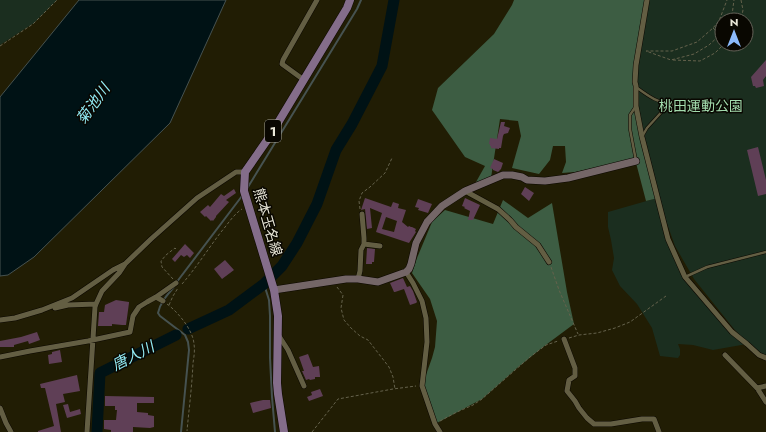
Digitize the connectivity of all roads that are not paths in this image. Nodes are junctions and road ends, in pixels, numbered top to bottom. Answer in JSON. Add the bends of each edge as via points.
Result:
{"nodes":[{"id":1,"x":317,"y":0,"type":"edge"},
{"id":2,"x":350,"y":0,"type":"edge"},
{"id":3,"x":647,"y":0,"type":"edge"},
{"id":4,"x":304,"y":80,"type":"junction"},
{"id":5,"x":636,"y":86,"type":"junction"},
{"id":6,"x":636,"y":106,"type":"junction"},
{"id":7,"x":642,"y":137,"type":"junction"},
{"id":8,"x":636,"y":161,"type":"joint"},
{"id":9,"x":245,"y":172,"type":"junction"},
{"id":10,"x":465,"y":192,"type":"junction"},
{"id":11,"x":362,"y":214,"type":"road end"},
{"id":12,"x":364,"y":244,"type":"junction"},
{"id":13,"x":380,"y":246,"type":"dead end"},
{"id":14,"x":766,"y":252,"type":"edge"},
{"id":15,"x":549,"y":262,"type":"road end"},
{"id":16,"x":125,"y":264,"type":"junction"},
{"id":17,"x":406,"y":272,"type":"junction"},
{"id":18,"x":685,"y":277,"type":"junction"},
{"id":19,"x":358,"y":278,"type":"junction"},
{"id":20,"x":176,"y":283,"type":"road end"},
{"id":21,"x":274,"y":287,"type":"junction"},
{"id":22,"x":156,"y":297,"type":"junction"},
{"id":23,"x":163,"y":301,"type":"road end"},
{"id":24,"x":96,"y":304,"type":"junction"},
{"id":25,"x":42,"y":310,"type":"junction"},
{"id":26,"x":0,"y":320,"type":"edge"},
{"id":27,"x":277,"y":333,"type":"junction"},
{"id":28,"x":564,"y":339,"type":"road end"},
{"id":29,"x":93,"y":340,"type":"junction"},
{"id":30,"x":725,"y":355,"type":"dead end"},
{"id":31,"x":0,"y":357,"type":"edge"},
{"id":32,"x":766,"y":358,"type":"edge"},
{"id":33,"x":304,"y":386,"type":"dead end"},
{"id":34,"x":766,"y":386,"type":"edge"},
{"id":35,"x":757,"y":388,"type":"junction"},
{"id":36,"x":766,"y":402,"type":"edge"},
{"id":37,"x":0,"y":408,"type":"edge"},
{"id":38,"x":11,"y":432,"type":"edge"},
{"id":39,"x":87,"y":432,"type":"edge"},
{"id":40,"x":284,"y":432,"type":"edge"},
{"id":41,"x":440,"y":432,"type":"edge"},
{"id":42,"x":659,"y":432,"type":"edge"}],
"edges":[{"from":1,"to":4,"type":"street","via":[[282,64]]},
{"from":2,"to":4,"type":"main road","name":"熊本玉名線","number":"1"},
{"from":3,"to":5,"type":"street","via":[[636,65]]},
{"from":4,"to":9,"type":"main road","name":"熊本玉名線","number":"1"},
{"from":5,"to":6,"type":"street"},
{"from":5,"to":7,"type":"lane","via":[[654,100],[679,102],[667,106]]},
{"from":6,"to":7,"type":"street"},
{"from":6,"to":8,"type":"lane","via":[[630,115],[630,129]]},
{"from":7,"to":18,"type":"street","via":[[668,239]]},
{"from":8,"to":10,"type":"street","via":[[568,178],[545,181],[527,180],[512,175],[503,176]]},
{"from":9,"to":16,"type":"street","via":[[236,172],[197,198]]},
{"from":9,"to":21,"type":"main road","name":"熊本玉名線","via":[[244,191]]},
{"from":10,"to":15,"type":"street","via":[[498,209],[538,245]]},
{"from":10,"to":17,"type":"street","via":[[442,206],[427,222],[416,243],[411,264]]},
{"from":11,"to":12,"type":"street"},
{"from":12,"to":13,"type":"street"},
{"from":12,"to":19,"type":"street"},
{"from":14,"to":18,"type":"lane","via":[[707,267]]},
{"from":16,"to":24,"type":"street","via":[[102,291]]},
{"from":16,"to":25,"type":"street","via":[[72,298]]},
{"from":17,"to":19,"type":"street","via":[[378,282]]},
{"from":17,"to":41,"type":"street","via":[[422,301],[426,318],[427,342],[422,386]]},
{"from":18,"to":32,"type":"street","via":[[732,332]]},
{"from":19,"to":21,"type":"street"},
{"from":20,"to":22,"type":"street"},
{"from":21,"to":27,"type":"main road","name":"熊本玉名線"},
{"from":22,"to":23,"type":"street"},
{"from":22,"to":29,"type":"street","via":[[139,307],[132,316],[130,332]]},
{"from":24,"to":25,"type":"street","via":[[68,305]]},
{"from":24,"to":29,"type":"street"},
{"from":25,"to":26,"type":"street"},
{"from":27,"to":33,"type":"street","via":[[288,350]]},
{"from":27,"to":40,"type":"main road","name":"熊本玉名線","via":[[277,383]]},
{"from":28,"to":42,"type":"street","via":[[575,368],[575,376],[569,380],[568,391],[587,418],[594,424],[654,419]]},
{"from":29,"to":31,"type":"street"},
{"from":29,"to":39,"type":"street"},
{"from":30,"to":35,"type":"street"},
{"from":34,"to":35,"type":"street"},
{"from":35,"to":36,"type":"street"},
{"from":37,"to":38,"type":"street"}]}
